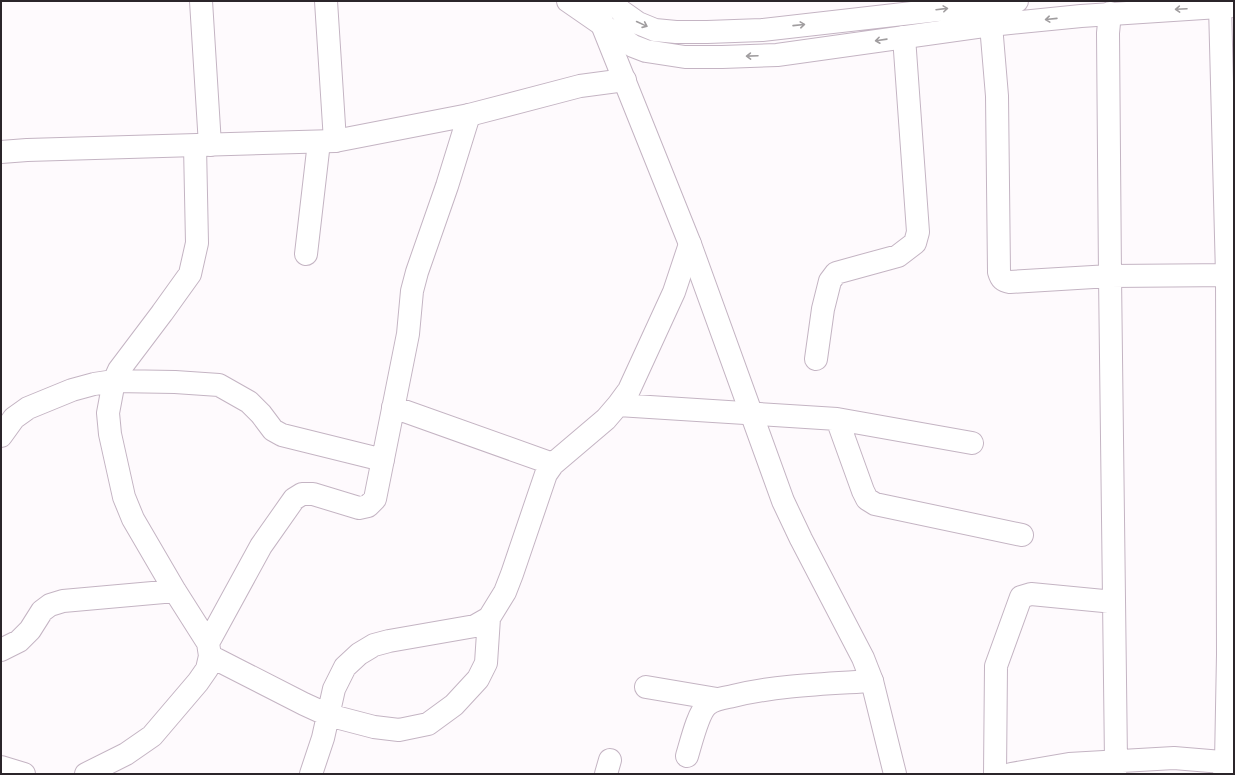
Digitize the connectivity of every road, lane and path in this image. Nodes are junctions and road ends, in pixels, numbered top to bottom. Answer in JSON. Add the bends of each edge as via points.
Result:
{"nodes":[{"id":1,"x":201,"y":1,"type":"edge"},
{"id":2,"x":326,"y":1,"type":"edge"},
{"id":3,"x":568,"y":1,"type":"edge"},
{"id":4,"x":597,"y":1,"type":"edge"},
{"id":5,"x":612,"y":1,"type":"edge"},
{"id":6,"x":1017,"y":1,"type":"edge"},
{"id":7,"x":1227,"y":6,"type":"edge"},
{"id":8,"x":910,"y":7,"type":"edge"},
{"id":9,"x":1112,"y":7,"type":"edge"},
{"id":10,"x":991,"y":25,"type":"junction"},
{"id":11,"x":603,"y":27,"type":"junction"},
{"id":12,"x":904,"y":37,"type":"junction"},
{"id":13,"x":625,"y":80,"type":"junction"},
{"id":14,"x":469,"y":115,"type":"junction"},
{"id":15,"x":327,"y":142,"type":"junction"},
{"id":16,"x":202,"y":145,"type":"junction"},
{"id":17,"x":1,"y":152,"type":"edge"},
{"id":18,"x":690,"y":244,"type":"junction"},
{"id":19,"x":306,"y":254,"type":"dead end"},
{"id":20,"x":1110,"y":276,"type":"junction"},
{"id":21,"x":1230,"y":276,"type":"edge"},
{"id":22,"x":816,"y":359,"type":"dead end"},
{"id":23,"x":114,"y":381,"type":"junction"},
{"id":24,"x":618,"y":405,"type":"junction"},
{"id":25,"x":394,"y":408,"type":"junction"},
{"id":26,"x":750,"y":413,"type":"junction"},
{"id":27,"x":837,"y":419,"type":"junction"},
{"id":28,"x":1,"y":436,"type":"edge"},
{"id":29,"x":972,"y":443,"type":"dead end"},
{"id":30,"x":383,"y":460,"type":"junction"},
{"id":31,"x":554,"y":464,"type":"junction"},
{"id":32,"x":1022,"y":534,"type":"dead end"},
{"id":33,"x":175,"y":591,"type":"junction"},
{"id":34,"x":1114,"y":602,"type":"junction"},
{"id":35,"x":489,"y":618,"type":"junction"},
{"id":36,"x":1,"y":650,"type":"edge"},
{"id":37,"x":209,"y":650,"type":"junction"},
{"id":38,"x":1231,"y":655,"type":"edge"},
{"id":39,"x":872,"y":681,"type":"junction"},
{"id":40,"x":646,"y":687,"type":"dead end"},
{"id":41,"x":717,"y":699,"type":"junction"},
{"id":42,"x":328,"y":714,"type":"junction"},
{"id":43,"x":687,"y":756,"type":"dead end"},
{"id":44,"x":1228,"y":766,"type":"edge"},
{"id":45,"x":1,"y":767,"type":"edge"},
{"id":46,"x":1115,"y":768,"type":"edge"},
{"id":47,"x":24,"y":774,"type":"edge"},
{"id":48,"x":86,"y":774,"type":"edge"},
{"id":49,"x":311,"y":774,"type":"edge"},
{"id":50,"x":895,"y":774,"type":"edge"},
{"id":51,"x":994,"y":774,"type":"edge"},
{"id":52,"x":1011,"y":774,"type":"edge"}],
"edges":[{"from":1,"to":16,"type":"street"},
{"from":2,"to":15,"type":"street"},
{"from":3,"to":11,"type":"street"},
{"from":4,"to":11,"type":"street"},
{"from":5,"to":8,"type":"street","one_way":true,"via":[[638,23],[655,30],[676,32],[762,30]]},
{"from":8,"to":6,"type":"street","one_way":true},
{"from":7,"to":9,"type":"street","one_way":true},
{"from":7,"to":21,"type":"street"},
{"from":9,"to":10,"type":"street","one_way":true},
{"from":9,"to":20,"type":"street","via":[[1108,33]]},
{"from":10,"to":12,"type":"street"},
{"from":10,"to":20,"type":"street","via":[[997,96],[998,272],[1003,281],[1010,282]]},
{"from":12,"to":11,"type":"street","one_way":true,"via":[[777,55],[685,57],[646,52]]},
{"from":11,"to":13,"type":"street"},
{"from":12,"to":22,"type":"street","via":[[918,232],[915,243],[898,256],[836,273],[830,281],[823,309]]},
{"from":13,"to":14,"type":"street","via":[[580,86]]},
{"from":13,"to":18,"type":"street"},
{"from":14,"to":15,"type":"street"},
{"from":14,"to":25,"type":"street","via":[[412,291],[408,334]]},
{"from":15,"to":16,"type":"street"},
{"from":15,"to":19,"type":"street"},
{"from":16,"to":17,"type":"street"},
{"from":16,"to":23,"type":"street","via":[[197,243],[190,274],[119,370]]},
{"from":18,"to":24,"type":"street","via":[[674,292],[629,390]]},
{"from":18,"to":26,"type":"street"},
{"from":20,"to":21,"type":"street"},
{"from":20,"to":34,"type":"street"},
{"from":21,"to":38,"type":"street"},
{"from":23,"to":28,"type":"street","via":[[72,390],[28,408],[14,418]]},
{"from":23,"to":30,"type":"street","via":[[219,385],[249,402],[273,430],[282,435]]},
{"from":23,"to":33,"type":"street","via":[[108,413],[109,427],[124,497],[133,519]]},
{"from":24,"to":26,"type":"street"},
{"from":24,"to":31,"type":"street","via":[[606,419]]},
{"from":25,"to":30,"type":"street"},
{"from":25,"to":31,"type":"street"},
{"from":26,"to":27,"type":"street"},
{"from":26,"to":39,"type":"street","via":[[783,501],[863,658]]},
{"from":27,"to":29,"type":"street"},
{"from":27,"to":32,"type":"street","via":[[867,499],[875,504]]},
{"from":30,"to":37,"type":"street","via":[[375,499],[368,506],[359,508],[313,494],[302,494],[294,499],[262,546]]},
{"from":31,"to":35,"type":"street","via":[[546,474],[505,592]]},
{"from":33,"to":36,"type":"street","via":[[63,601],[50,605],[42,611],[30,630],[18,641]]},
{"from":33,"to":37,"type":"street"},
{"from":34,"to":46,"type":"street"},
{"from":34,"to":51,"type":"street","via":[[1031,594],[1021,597],[996,666]]},
{"from":35,"to":42,"type":"street","via":[[474,626],[388,640],[374,645],[345,667],[334,689]]},
{"from":35,"to":42,"type":"street","via":[[486,663],[478,679],[454,705],[428,724],[399,730],[374,727]]},
{"from":37,"to":42,"type":"street","via":[[304,704]]},
{"from":37,"to":48,"type":"street","via":[[207,669],[152,736],[126,754]]},
{"from":38,"to":44,"type":"street"},
{"from":39,"to":41,"type":"street","via":[[795,686]]},
{"from":39,"to":50,"type":"street"},
{"from":40,"to":41,"type":"street"},
{"from":41,"to":43,"type":"street","via":[[702,711]]},
{"from":42,"to":49,"type":"street"},
{"from":44,"to":46,"type":"street","via":[[1174,758]]},
{"from":45,"to":47,"type":"street"},
{"from":46,"to":52,"type":"street","via":[[1069,764]]}]}
